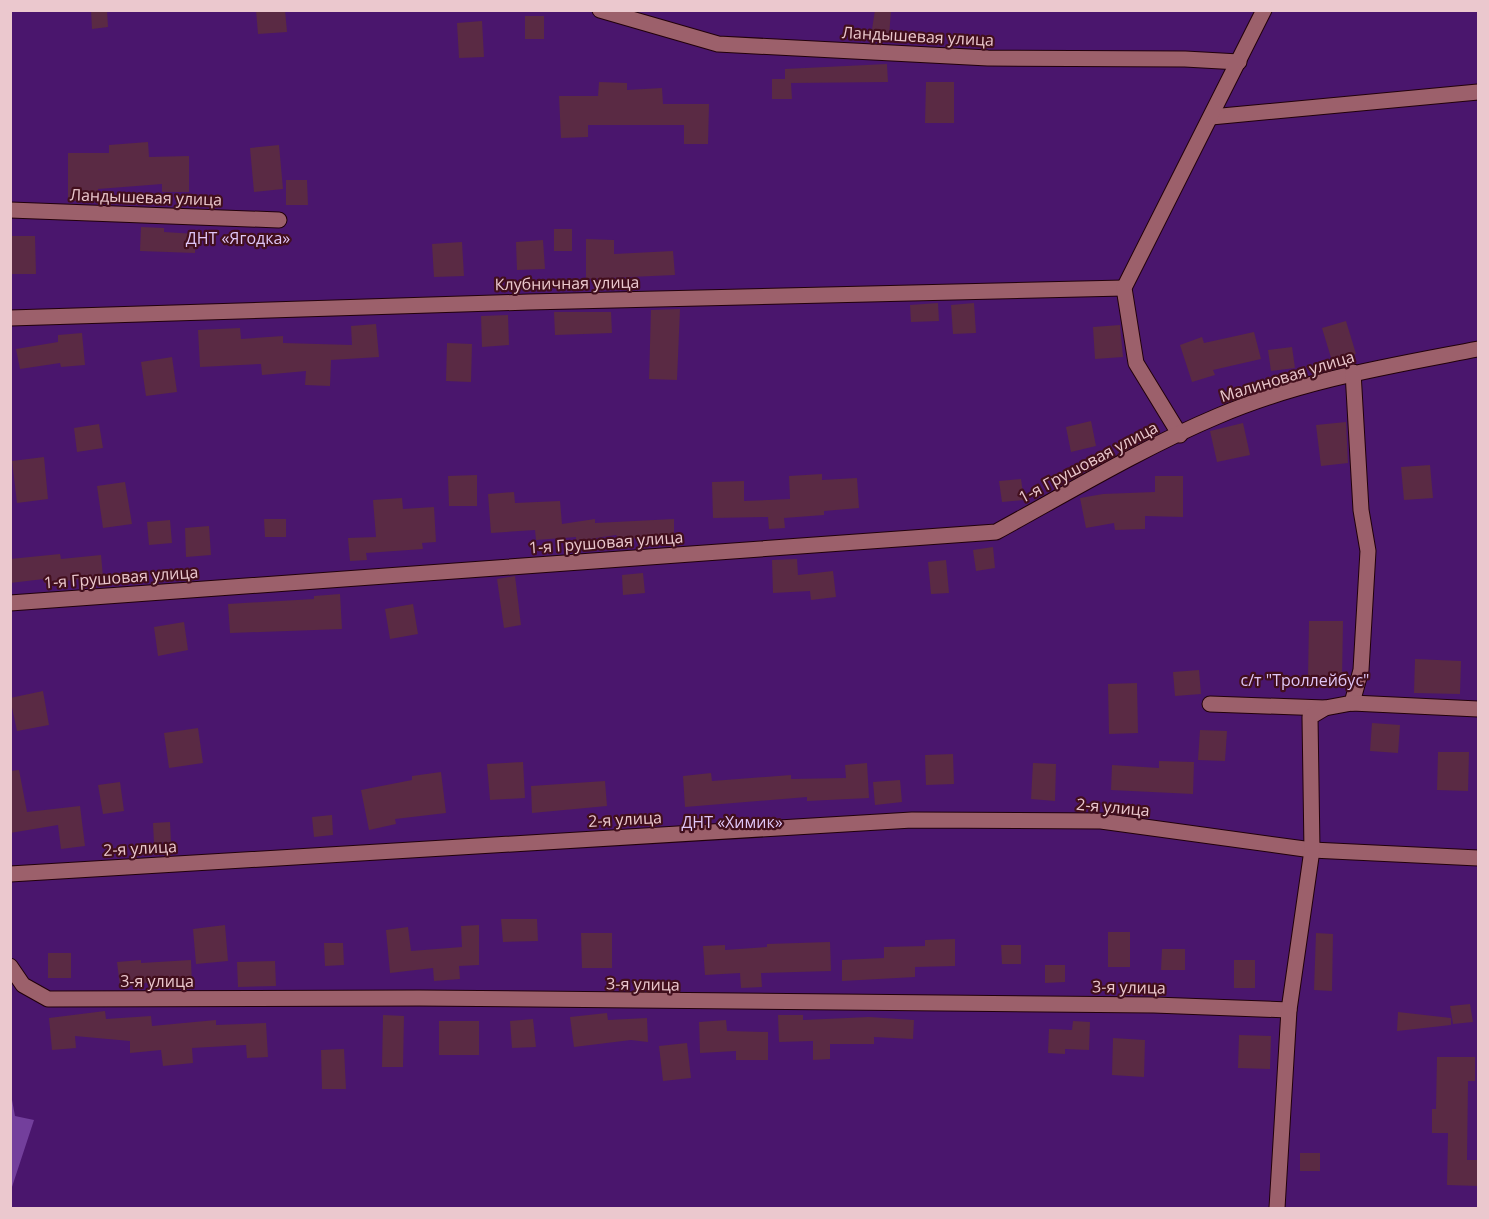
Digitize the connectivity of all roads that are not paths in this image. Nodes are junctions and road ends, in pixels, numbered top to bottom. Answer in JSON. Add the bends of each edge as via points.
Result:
{"nodes":[{"id":1,"x":600,"y":10,"type":"edge"},
{"id":2,"x":1264,"y":10,"type":"edge"},
{"id":3,"x":1239,"y":62,"type":"junction"},
{"id":4,"x":1479,"y":92,"type":"edge"},
{"id":5,"x":1211,"y":117,"type":"junction"},
{"id":6,"x":10,"y":210,"type":"edge"},
{"id":7,"x":279,"y":219,"type":"dead end"},
{"id":8,"x":1124,"y":288,"type":"junction"},
{"id":9,"x":10,"y":318,"type":"edge"},
{"id":10,"x":1479,"y":350,"type":"edge"},
{"id":11,"x":1353,"y":372,"type":"junction"},
{"id":12,"x":1180,"y":435,"type":"junction"},
{"id":13,"x":10,"y":603,"type":"edge"},
{"id":14,"x":1352,"y":703,"type":"junction"},
{"id":15,"x":1210,"y":704,"type":"dead end"},
{"id":16,"x":1325,"y":708,"type":"junction"},
{"id":17,"x":1479,"y":709,"type":"edge"},
{"id":18,"x":1312,"y":850,"type":"junction"},
{"id":19,"x":1479,"y":858,"type":"edge"},
{"id":20,"x":10,"y":874,"type":"edge"},
{"id":21,"x":10,"y":966,"type":"edge"},
{"id":22,"x":1289,"y":1010,"type":"junction"},
{"id":23,"x":1277,"y":1209,"type":"edge"}],
"edges":[{"from":1,"to":3,"type":"street","name":"Ландышевая улица","via":[[718,44],[988,58]]},
{"from":2,"to":3,"type":"street"},
{"from":3,"to":5,"type":"street"},
{"from":4,"to":5,"type":"street"},
{"from":5,"to":8,"type":"street"},
{"from":6,"to":7,"type":"street","name":"Ландышевая улица"},
{"from":8,"to":9,"type":"street","name":"Клубничная улица"},
{"from":8,"to":12,"type":"street","via":[[1136,363]]},
{"from":10,"to":11,"type":"street","name":"Малиновая улица"},
{"from":11,"to":12,"type":"street","name":"Малиновая улица","via":[[1218,416]]},
{"from":11,"to":14,"type":"street","via":[[1361,510],[1368,551],[1361,670]]},
{"from":12,"to":13,"type":"street","name":"1-я Грушовая улица","via":[[996,532]]},
{"from":14,"to":16,"type":"street"},
{"from":14,"to":17,"type":"street"},
{"from":15,"to":16,"type":"street"},
{"from":16,"to":18,"type":"street","via":[[1310,717]]},
{"from":18,"to":19,"type":"street","name":"2-я улица"},
{"from":18,"to":20,"type":"street","name":"2-я улица","via":[[1101,821],[912,820]]},
{"from":18,"to":22,"type":"street"},
{"from":21,"to":22,"type":"street","name":"3-я улица","via":[[23,985],[48,999],[419,998],[1154,1005]]},
{"from":22,"to":23,"type":"street"}]}
